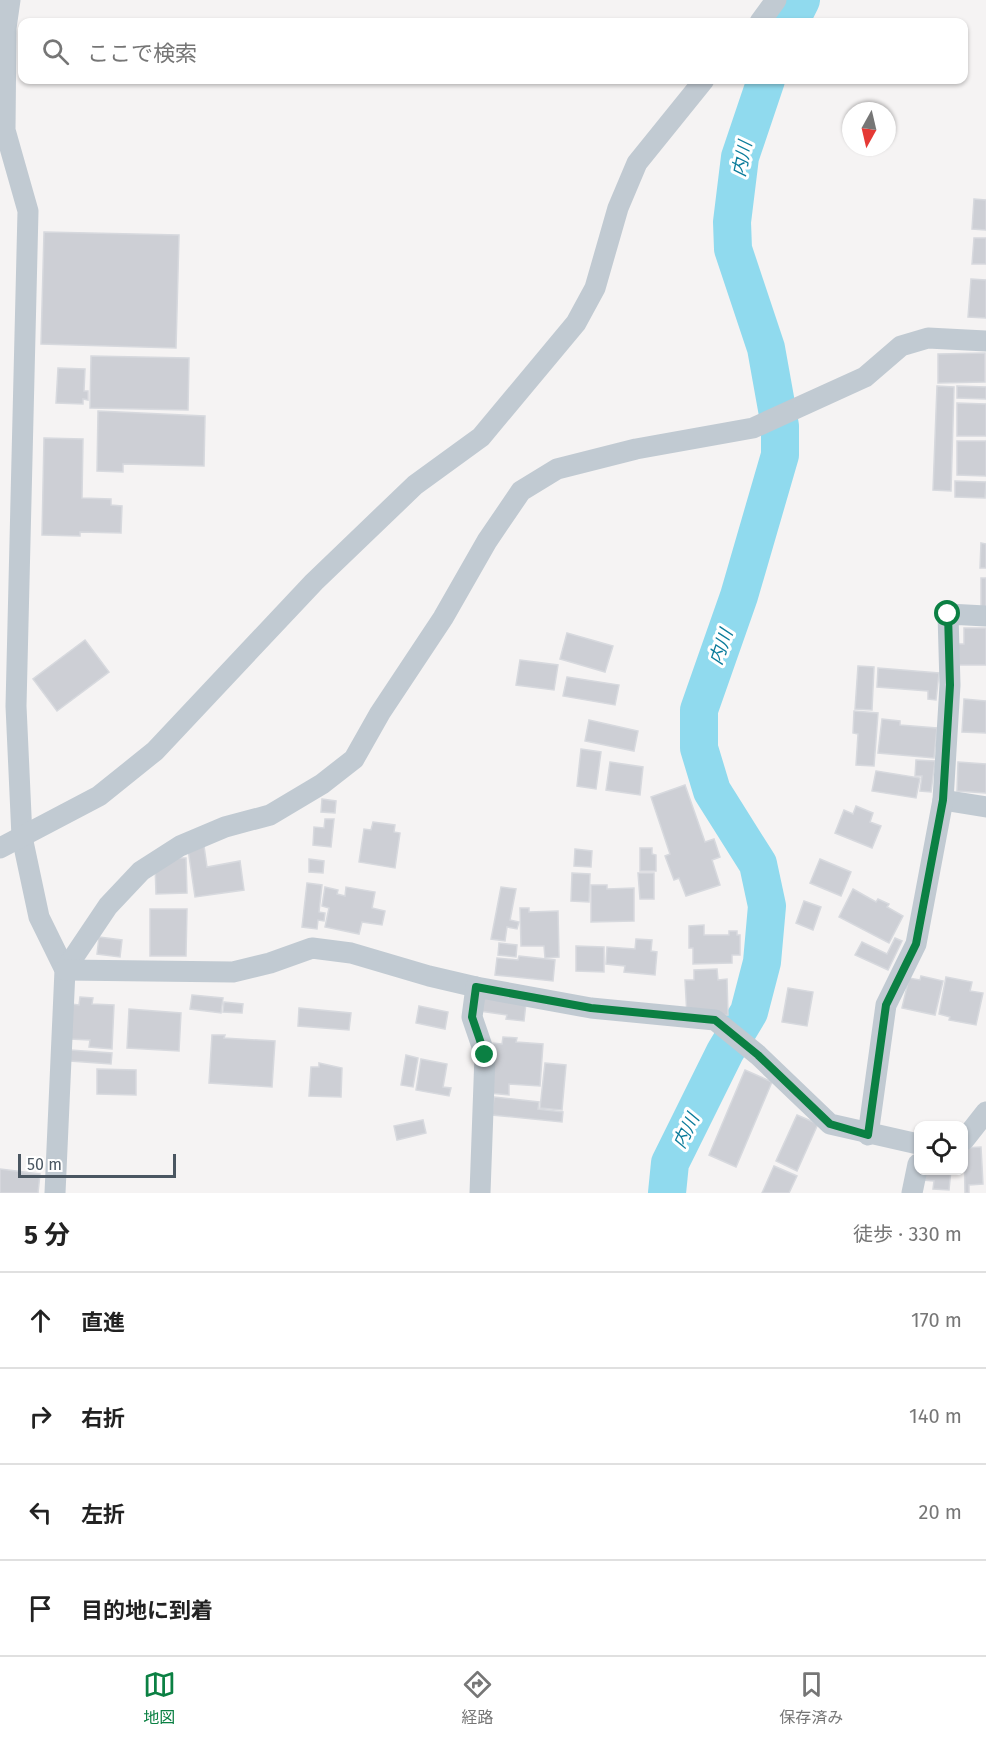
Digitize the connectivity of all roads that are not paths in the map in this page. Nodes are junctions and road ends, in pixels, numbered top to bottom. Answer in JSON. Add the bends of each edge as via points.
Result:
{"nodes":[{"id":1,"x":10,"y":0,"type":"edge"},
{"id":2,"x":776,"y":0,"type":"edge"},
{"id":3,"x":763,"y":18,"type":"edge"},
{"id":4,"x":701,"y":84,"type":"edge"},
{"id":5,"x":986,"y":340,"type":"edge"},
{"id":6,"x":986,"y":616,"type":"edge"},
{"id":7,"x":943,"y":800,"type":"junction"},
{"id":8,"x":986,"y":807,"type":"edge"},
{"id":9,"x":22,"y":837,"type":"junction"},
{"id":10,"x":0,"y":848,"type":"edge"},
{"id":11,"x":65,"y":970,"type":"junction"},
{"id":12,"x":476,"y":987,"type":"junction"},
{"id":13,"x":986,"y":1112,"type":"edge"},
{"id":14,"x":968,"y":1134,"type":"edge"},
{"id":15,"x":868,"y":1135,"type":"junction"},
{"id":16,"x":914,"y":1143,"type":"edge"},
{"id":17,"x":916,"y":1175,"type":"edge"},
{"id":18,"x":55,"y":1193,"type":"edge"},
{"id":19,"x":480,"y":1193,"type":"edge"},
{"id":20,"x":912,"y":1193,"type":"edge"}],
"edges":[{"from":1,"to":9,"type":"street","via":[[5,130],[28,210],[16,706]]},
{"from":2,"to":3,"type":"street"},
{"from":4,"to":9,"type":"street","via":[[637,163],[618,208],[595,288],[576,323],[481,437],[415,485],[364,533],[155,751],[99,796]]},
{"from":5,"to":11,"type":"street","via":[[928,339],[901,346],[865,377],[753,428],[556,469],[521,491],[354,759],[322,784],[270,815],[225,827],[180,846],[141,871],[108,906]]},
{"from":6,"to":7,"type":"street","via":[[948,614],[950,696]]},
{"from":7,"to":8,"type":"street"},
{"from":7,"to":15,"type":"street","via":[[916,944],[886,1005]]},
{"from":9,"to":10,"type":"street"},
{"from":9,"to":11,"type":"street","via":[[39,917]]},
{"from":11,"to":12,"type":"street","via":[[233,972],[312,948],[351,953]]},
{"from":11,"to":18,"type":"street"},
{"from":12,"to":15,"type":"street","via":[[591,1008],[715,1020],[830,1124]]},
{"from":12,"to":19,"type":"street","via":[[472,1017],[485,1055]]},
{"from":13,"to":14,"type":"street"},
{"from":15,"to":16,"type":"street"},
{"from":17,"to":20,"type":"street"}]}
